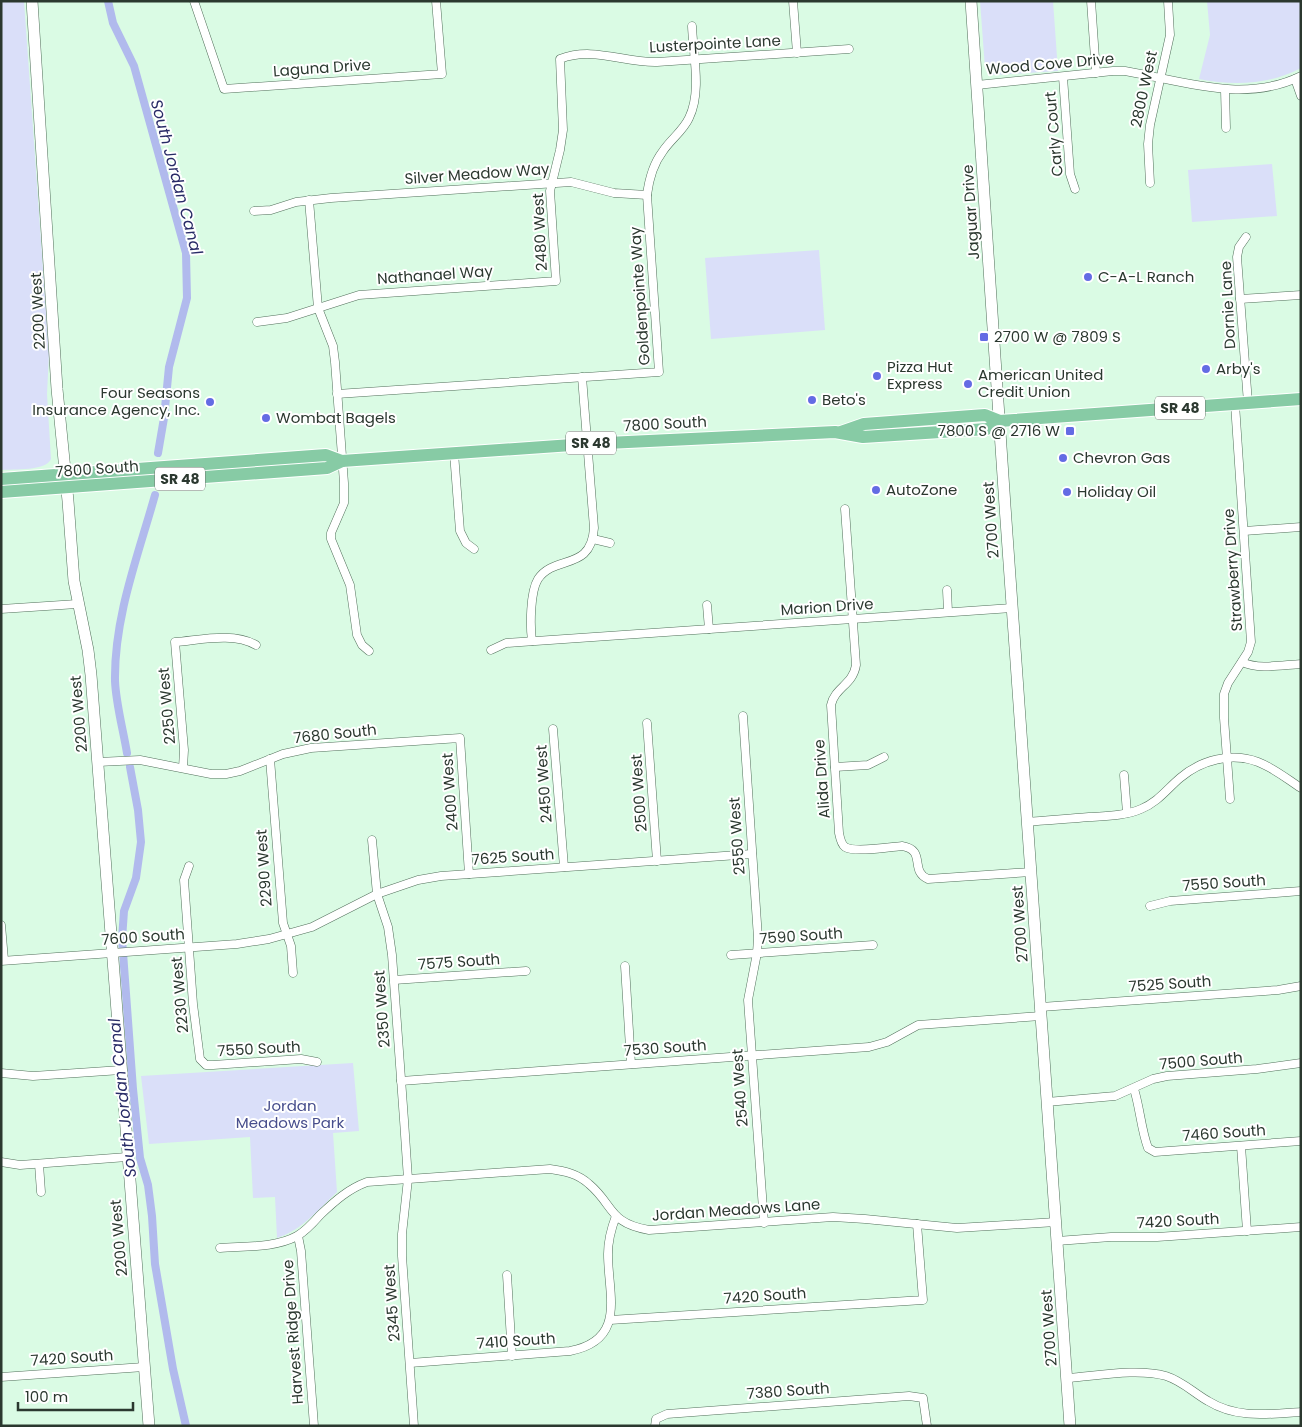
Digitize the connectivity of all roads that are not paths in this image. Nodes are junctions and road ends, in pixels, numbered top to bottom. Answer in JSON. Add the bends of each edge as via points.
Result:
{"nodes":[{"id":1,"x":32,"y":1,"type":"edge"},
{"id":2,"x":194,"y":1,"type":"edge"},
{"id":3,"x":436,"y":1,"type":"edge"},
{"id":4,"x":793,"y":1,"type":"edge"},
{"id":5,"x":971,"y":1,"type":"edge"},
{"id":6,"x":1091,"y":1,"type":"edge"},
{"id":7,"x":1168,"y":1,"type":"edge"},
{"id":8,"x":692,"y":26,"type":"dead end"},
{"id":9,"x":849,"y":49,"type":"dead end"},
{"id":10,"x":797,"y":53,"type":"junction"},
{"id":11,"x":694,"y":59,"type":"junction"},
{"id":12,"x":1096,"y":73,"type":"junction"},
{"id":13,"x":1063,"y":77,"type":"junction"},
{"id":14,"x":1160,"y":77,"type":"junction"},
{"id":15,"x":1298,"y":78,"type":"edge"},
{"id":16,"x":977,"y":85,"type":"junction"},
{"id":17,"x":1225,"y":90,"type":"junction"},
{"id":18,"x":1301,"y":96,"type":"edge"},
{"id":19,"x":1226,"y":128,"type":"dead end"},
{"id":20,"x":551,"y":183,"type":"junction"},
{"id":21,"x":1150,"y":183,"type":"dead end"},
{"id":22,"x":1075,"y":189,"type":"dead end"},
{"id":23,"x":647,"y":195,"type":"junction"},
{"id":24,"x":308,"y":200,"type":"junction"},
{"id":25,"x":254,"y":211,"type":"dead end"},
{"id":26,"x":1246,"y":237,"type":"dead end"},
{"id":27,"x":556,"y":281,"type":"joint"},
{"id":28,"x":1301,"y":295,"type":"edge"},
{"id":29,"x":1240,"y":299,"type":"junction"},
{"id":30,"x":318,"y":308,"type":"junction"},
{"id":31,"x":257,"y":322,"type":"dead end"},
{"id":32,"x":582,"y":377,"type":"junction"},
{"id":33,"x":337,"y":394,"type":"junction"},
{"id":34,"x":1301,"y":399,"type":"edge"},
{"id":35,"x":1241,"y":404,"type":"junction"},
{"id":36,"x":1000,"y":421,"type":"junction"},
{"id":37,"x":586,"y":444,"type":"junction"},
{"id":38,"x":454,"y":453,"type":"junction"},
{"id":39,"x":342,"y":461,"type":"junction"},
{"id":40,"x":1,"y":479,"type":"edge"},
{"id":41,"x":66,"y":481,"type":"junction"},
{"id":42,"x":1,"y":492,"type":"edge"},
{"id":43,"x":845,"y":509,"type":"dead end"},
{"id":44,"x":1301,"y":527,"type":"edge"},
{"id":45,"x":1244,"y":531,"type":"junction"},
{"id":46,"x":594,"y":539,"type":"junction"},
{"id":47,"x":610,"y":543,"type":"dead end"},
{"id":48,"x":474,"y":549,"type":"dead end"},
{"id":49,"x":947,"y":590,"type":"dead end"},
{"id":50,"x":77,"y":604,"type":"junction"},
{"id":51,"x":707,"y":605,"type":"dead end"},
{"id":52,"x":1012,"y":608,"type":"junction"},
{"id":53,"x":1,"y":609,"type":"edge"},
{"id":54,"x":948,"y":612,"type":"junction"},
{"id":55,"x":854,"y":619,"type":"junction"},
{"id":56,"x":709,"y":629,"type":"junction"},
{"id":57,"x":532,"y":641,"type":"junction"},
{"id":58,"x":256,"y":645,"type":"dead end"},
{"id":59,"x":491,"y":650,"type":"dead end"},
{"id":60,"x":369,"y":651,"type":"dead end"},
{"id":61,"x":1242,"y":662,"type":"junction"},
{"id":62,"x":1301,"y":664,"type":"edge"},
{"id":63,"x":742,"y":716,"type":"dead end"},
{"id":64,"x":647,"y":722,"type":"dead end"},
{"id":65,"x":553,"y":729,"type":"dead end"},
{"id":66,"x":460,"y":738,"type":"joint"},
{"id":67,"x":884,"y":756,"type":"dead end"},
{"id":68,"x":1227,"y":758,"type":"junction"},
{"id":69,"x":270,"y":759,"type":"junction"},
{"id":70,"x":98,"y":762,"type":"junction"},
{"id":71,"x":183,"y":768,"type":"junction"},
{"id":72,"x":835,"y":768,"type":"junction"},
{"id":73,"x":1124,"y":775,"type":"dead end"},
{"id":74,"x":1301,"y":788,"type":"edge"},
{"id":75,"x":1230,"y":799,"type":"dead end"},
{"id":76,"x":1127,"y":813,"type":"junction"},
{"id":77,"x":1028,"y":822,"type":"junction"},
{"id":78,"x":372,"y":840,"type":"dead end"},
{"id":79,"x":752,"y":854,"type":"junction"},
{"id":80,"x":657,"y":861,"type":"junction"},
{"id":81,"x":189,"y":866,"type":"dead end"},
{"id":82,"x":564,"y":867,"type":"junction"},
{"id":83,"x":1031,"y":872,"type":"junction"},
{"id":84,"x":469,"y":874,"type":"junction"},
{"id":85,"x":1301,"y":891,"type":"edge"},
{"id":86,"x":377,"y":894,"type":"junction"},
{"id":87,"x":1150,"y":906,"type":"dead end"},
{"id":88,"x":1,"y":925,"type":"edge"},
{"id":89,"x":287,"y":935,"type":"junction"},
{"id":90,"x":873,"y":945,"type":"dead end"},
{"id":91,"x":189,"y":947,"type":"junction"},
{"id":92,"x":119,"y":952,"type":"junction"},
{"id":93,"x":757,"y":953,"type":"junction"},
{"id":94,"x":731,"y":955,"type":"dead end"},
{"id":95,"x":3,"y":961,"type":"edge"},
{"id":96,"x":625,"y":966,"type":"dead end"},
{"id":97,"x":526,"y":970,"type":"dead end"},
{"id":98,"x":293,"y":973,"type":"dead end"},
{"id":99,"x":394,"y":980,"type":"junction"},
{"id":100,"x":1301,"y":986,"type":"edge"},
{"id":101,"x":1041,"y":1011,"type":"junction"},
{"id":102,"x":925,"y":1024,"type":"joint"},
{"id":103,"x":752,"y":1056,"type":"junction"},
{"id":104,"x":202,"y":1062,"type":"joint"},
{"id":105,"x":317,"y":1062,"type":"dead end"},
{"id":106,"x":1301,"y":1063,"type":"edge"},
{"id":107,"x":631,"y":1064,"type":"junction"},
{"id":108,"x":121,"y":1070,"type":"junction"},
{"id":109,"x":1,"y":1073,"type":"edge"},
{"id":110,"x":401,"y":1080,"type":"junction"},
{"id":111,"x":1134,"y":1089,"type":"junction"},
{"id":112,"x":1048,"y":1102,"type":"junction"},
{"id":113,"x":1301,"y":1141,"type":"edge"},
{"id":114,"x":1240,"y":1146,"type":"junction"},
{"id":115,"x":127,"y":1157,"type":"junction"},
{"id":116,"x":1,"y":1162,"type":"edge"},
{"id":117,"x":39,"y":1164,"type":"junction"},
{"id":118,"x":408,"y":1178,"type":"junction"},
{"id":119,"x":41,"y":1192,"type":"dead end"},
{"id":120,"x":616,"y":1216,"type":"junction"},
{"id":121,"x":764,"y":1222,"type":"junction"},
{"id":122,"x":1056,"y":1222,"type":"junction"},
{"id":123,"x":917,"y":1224,"type":"junction"},
{"id":124,"x":1301,"y":1227,"type":"edge"},
{"id":125,"x":1247,"y":1231,"type":"junction"},
{"id":126,"x":298,"y":1236,"type":"junction"},
{"id":127,"x":1057,"y":1241,"type":"junction"},
{"id":128,"x":220,"y":1248,"type":"dead end"},
{"id":129,"x":507,"y":1274,"type":"dead end"},
{"id":130,"x":610,"y":1320,"type":"junction"},
{"id":131,"x":512,"y":1356,"type":"junction"},
{"id":132,"x":410,"y":1362,"type":"junction"},
{"id":133,"x":144,"y":1367,"type":"junction"},
{"id":134,"x":1,"y":1377,"type":"edge"},
{"id":135,"x":1067,"y":1378,"type":"junction"},
{"id":136,"x":1301,"y":1412,"type":"edge"},
{"id":137,"x":655,"y":1422,"type":"edge"},
{"id":138,"x":149,"y":1426,"type":"edge"},
{"id":139,"x":314,"y":1426,"type":"edge"},
{"id":140,"x":414,"y":1426,"type":"edge"},
{"id":141,"x":927,"y":1426,"type":"edge"},
{"id":142,"x":1070,"y":1426,"type":"edge"}],
"edges":[{"from":1,"to":41,"type":"main road","name":"2200 West"},
{"from":2,"to":3,"type":"street","name":"Laguna Drive","via":[[224,89],[442,74]]},
{"from":4,"to":10,"type":"street"},
{"from":5,"to":16,"type":"main road","name":"Jaguar Drive"},
{"from":6,"to":12,"type":"street"},
{"from":7,"to":14,"type":"street","name":"2800 West","via":[[1170,35]]},
{"from":8,"to":11,"type":"street","name":"Goldenpointe Way"},
{"from":9,"to":10,"type":"street","name":"Lusterpointe Lane"},
{"from":10,"to":11,"type":"street","name":"Lusterpointe Lane"},
{"from":11,"to":20,"type":"street","name":"Lusterpointe Lane","via":[[645,62],[605,54],[573,55],[560,59],[563,130]]},
{"from":11,"to":23,"type":"street","name":"Goldenpointe Way","via":[[694,105],[683,129],[656,162]]},
{"from":12,"to":13,"type":"street","name":"Wood Cove Drive"},
{"from":12,"to":14,"type":"street","name":"Wood Cove Drive","via":[[1125,71]]},
{"from":13,"to":16,"type":"street","name":"Wood Cove Drive"},
{"from":13,"to":22,"type":"street","name":"Carly Court","via":[[1070,174]]},
{"from":14,"to":17,"type":"street","name":"Wood Cove Drive"},
{"from":14,"to":21,"type":"street","name":"2800 West","via":[[1148,144]]},
{"from":15,"to":17,"type":"street","name":"Wood Cove Drive","via":[[1253,90]]},
{"from":15,"to":18,"type":"street"},
{"from":16,"to":36,"type":"main road","name":"Jaguar Drive"},
{"from":17,"to":19,"type":"street"},
{"from":20,"to":23,"type":"street","name":"Silver Meadow Way","via":[[571,182],[614,193]]},
{"from":20,"to":24,"type":"street","name":"Silver Meadow Way"},
{"from":20,"to":27,"type":"street","name":"2480 West"},
{"from":23,"to":32,"type":"street","name":"Goldenpointe Way","via":[[659,372]]},
{"from":24,"to":25,"type":"street","name":"Silver Meadow Way"},
{"from":24,"to":30,"type":"street"},
{"from":26,"to":29,"type":"street","name":"Dornie Lane","via":[[1237,257]]},
{"from":27,"to":30,"type":"street","name":"Nathanael Way","via":[[368,294]]},
{"from":28,"to":29,"type":"street"},
{"from":29,"to":35,"type":"street","name":"Dornie Lane"},
{"from":30,"to":31,"type":"street","name":"Nathanael Way","via":[[276,321]]},
{"from":30,"to":33,"type":"street","via":[[333,346]]},
{"from":32,"to":33,"type":"street","name":"Goldenpointe Way"},
{"from":32,"to":37,"type":"street"},
{"from":33,"to":39,"type":"street"},
{"from":34,"to":35,"type":"main road","name":"7800 South","number":"SR 48"},
{"from":35,"to":36,"type":"main road","name":"7800 South","number":"SR 48"},
{"from":35,"to":45,"type":"street","name":"Strawberry Drive"},
{"from":36,"to":37,"type":"main road","name":"7800 South","number":"SR 48","via":[[987,429],[863,437],[840,432]]},
{"from":36,"to":52,"type":"main road","name":"2700 West"},
{"from":37,"to":38,"type":"main road","name":"7800 South","number":"SR 48"},
{"from":37,"to":46,"type":"street"},
{"from":38,"to":39,"type":"main road","name":"7800 South","number":"SR 48"},
{"from":38,"to":48,"type":"street","via":[[460,531],[466,543]]},
{"from":39,"to":41,"type":"main road","name":"7800 South","number":"SR 48","via":[[326,456]]},
{"from":39,"to":60,"type":"street","via":[[344,504],[331,539],[350,585],[356,635]]},
{"from":40,"to":41,"type":"main road","name":"7800 South","number":"SR 48"},
{"from":41,"to":42,"type":"main road","name":"7800 South","number":"SR 48"},
{"from":41,"to":50,"type":"main road","name":"2200 West"},
{"from":43,"to":55,"type":"street","name":"Alida Drive"},
{"from":44,"to":45,"type":"street"},
{"from":45,"to":61,"type":"street","name":"Strawberry Drive","via":[[1251,642]]},
{"from":46,"to":47,"type":"street"},
{"from":46,"to":57,"type":"street","via":[[579,558],[546,571],[538,580],[531,624]]},
{"from":49,"to":54,"type":"street"},
{"from":50,"to":53,"type":"street"},
{"from":50,"to":70,"type":"main road","name":"2200 West","via":[[89,657]]},
{"from":51,"to":56,"type":"street"},
{"from":52,"to":54,"type":"street","name":"Marion Drive"},
{"from":52,"to":77,"type":"main road","name":"2700 West"},
{"from":54,"to":55,"type":"street","name":"Marion Drive"},
{"from":55,"to":56,"type":"street","name":"Marion Drive"},
{"from":55,"to":72,"type":"street","name":"Alida Drive","via":[[855,671],[850,682],[835,694],[831,705]]},
{"from":56,"to":57,"type":"street","name":"Marion Drive"},
{"from":57,"to":59,"type":"street","name":"Marion Drive","via":[[506,643]]},
{"from":58,"to":71,"type":"street","name":"2250 West","via":[[236,638],[175,642]]},
{"from":61,"to":62,"type":"street","via":[[1262,666]]},
{"from":61,"to":68,"type":"street","name":"Strawberry Drive","via":[[1224,694]]},
{"from":63,"to":79,"type":"street","name":"2550 West"},
{"from":64,"to":80,"type":"street","name":"2500 West"},
{"from":65,"to":82,"type":"street","name":"2450 West"},
{"from":66,"to":69,"type":"street","name":"7680 South","via":[[311,748]]},
{"from":66,"to":84,"type":"street","name":"2400 West"},
{"from":67,"to":72,"type":"street","via":[[868,765]]},
{"from":68,"to":74,"type":"street","via":[[1258,762]]},
{"from":68,"to":75,"type":"street","name":"Strawberry Drive"},
{"from":68,"to":76,"type":"street","via":[[1189,771],[1155,802]]},
{"from":69,"to":71,"type":"street","name":"7680 South","via":[[226,774]]},
{"from":69,"to":89,"type":"street","name":"2290 West","via":[[282,923]]},
{"from":70,"to":71,"type":"street","name":"7680 South","via":[[140,760]]},
{"from":70,"to":92,"type":"main road","name":"2200 West"},
{"from":72,"to":83,"type":"street","name":"Alida Drive","via":[[839,833],[845,847],[858,850],[908,847],[916,853],[919,872],[928,879]]},
{"from":73,"to":76,"type":"street"},
{"from":76,"to":77,"type":"street"},
{"from":77,"to":83,"type":"main road","name":"2700 West"},
{"from":78,"to":86,"type":"street","name":"2350 West"},
{"from":79,"to":80,"type":"street","name":"7625 South"},
{"from":79,"to":93,"type":"street","name":"2550 West"},
{"from":80,"to":82,"type":"street","name":"7625 South"},
{"from":81,"to":91,"type":"street","name":"2230 West","via":[[184,880]]},
{"from":82,"to":84,"type":"street","name":"7625 South"},
{"from":83,"to":101,"type":"main road","name":"2700 West"},
{"from":84,"to":86,"type":"street","name":"7625 South","via":[[418,880]]},
{"from":85,"to":87,"type":"street","name":"7550 South","via":[[1170,901]]},
{"from":86,"to":89,"type":"street","name":"7625 South","via":[[312,927]]},
{"from":86,"to":99,"type":"street","name":"2350 West","via":[[390,941]]},
{"from":88,"to":95,"type":"street"},
{"from":89,"to":91,"type":"street","name":"7600 South","via":[[246,943]]},
{"from":89,"to":98,"type":"street","name":"2290 West"},
{"from":90,"to":93,"type":"street","name":"7590 South"},
{"from":91,"to":92,"type":"street","name":"7600 South"},
{"from":91,"to":104,"type":"street","name":"2230 West"},
{"from":92,"to":95,"type":"street","name":"7600 South"},
{"from":92,"to":108,"type":"main road","name":"2200 West"},
{"from":93,"to":94,"type":"street","name":"7590 South"},
{"from":93,"to":103,"type":"street","name":"2540 West","via":[[748,1000]]},
{"from":96,"to":107,"type":"street"},
{"from":97,"to":99,"type":"street","name":"7575 South"},
{"from":99,"to":110,"type":"street","name":"2350 West"},
{"from":100,"to":101,"type":"street","name":"7525 South"},
{"from":101,"to":102,"type":"street","name":"7525 South"},
{"from":101,"to":112,"type":"main road","name":"2700 West"},
{"from":102,"to":103,"type":"street","name":"7530 South","via":[[879,1046]]},
{"from":103,"to":107,"type":"street","name":"7530 South"},
{"from":103,"to":121,"type":"street","name":"2540 West"},
{"from":104,"to":105,"type":"street","name":"7550 South","via":[[206,1065],[301,1059]]},
{"from":106,"to":111,"type":"street","name":"7500 South","via":[[1167,1076]]},
{"from":107,"to":110,"type":"street","name":"7530 South"},
{"from":108,"to":109,"type":"street","via":[[33,1076]]},
{"from":108,"to":115,"type":"main road","name":"2200 West"},
{"from":110,"to":118,"type":"street","name":"2350 West"},
{"from":111,"to":112,"type":"street","name":"7500 South","via":[[1115,1096]]},
{"from":111,"to":114,"type":"street","name":"7460 South","via":[[1151,1150],[1163,1152]]},
{"from":112,"to":122,"type":"main road","name":"2700 West"},
{"from":113,"to":114,"type":"street","name":"7460 South"},
{"from":114,"to":125,"type":"street"},
{"from":115,"to":117,"type":"street"},
{"from":115,"to":133,"type":"main road","name":"2200 West"},
{"from":116,"to":117,"type":"street"},
{"from":117,"to":119,"type":"street"},
{"from":118,"to":120,"type":"street","name":"Jordan Meadows Lane","via":[[562,1170],[591,1185]]},
{"from":118,"to":126,"type":"street","name":"Jordan Meadows Lane","via":[[367,1182],[353,1188]]},
{"from":118,"to":132,"type":"street","name":"2345 West","via":[[402,1250]]},
{"from":120,"to":121,"type":"street","name":"Jordan Meadows Lane","via":[[626,1224],[649,1230]]},
{"from":120,"to":130,"type":"street","via":[[608,1247]]},
{"from":121,"to":123,"type":"street","name":"Jordan Meadows Lane","via":[[833,1217]]},
{"from":122,"to":123,"type":"street","name":"Jordan Meadows Lane","via":[[972,1228]]},
{"from":122,"to":127,"type":"main road","name":"2700 West"},
{"from":123,"to":130,"type":"street","name":"7420 South","via":[[923,1300]]},
{"from":124,"to":125,"type":"street","name":"7420 South"},
{"from":125,"to":127,"type":"street","name":"7420 South"},
{"from":126,"to":128,"type":"street","name":"Jordan Meadows Lane","via":[[271,1244]]},
{"from":126,"to":139,"type":"street","name":"Harvest Ridge Drive"},
{"from":127,"to":135,"type":"main road","name":"2700 West"},
{"from":129,"to":131,"type":"street"},
{"from":130,"to":131,"type":"street","name":"7410 South","via":[[600,1338],[583,1349]]},
{"from":131,"to":132,"type":"street","name":"7410 South"},
{"from":132,"to":140,"type":"street","name":"2345 West"},
{"from":133,"to":134,"type":"street","name":"7420 South"},
{"from":133,"to":138,"type":"main road","name":"2200 West"},
{"from":135,"to":136,"type":"street","via":[[1153,1374],[1178,1382],[1234,1412]]},
{"from":135,"to":142,"type":"main road","name":"2700 West"},
{"from":137,"to":141,"type":"street","name":"7380 South","via":[[667,1414],[909,1396],[923,1398]]}]}
